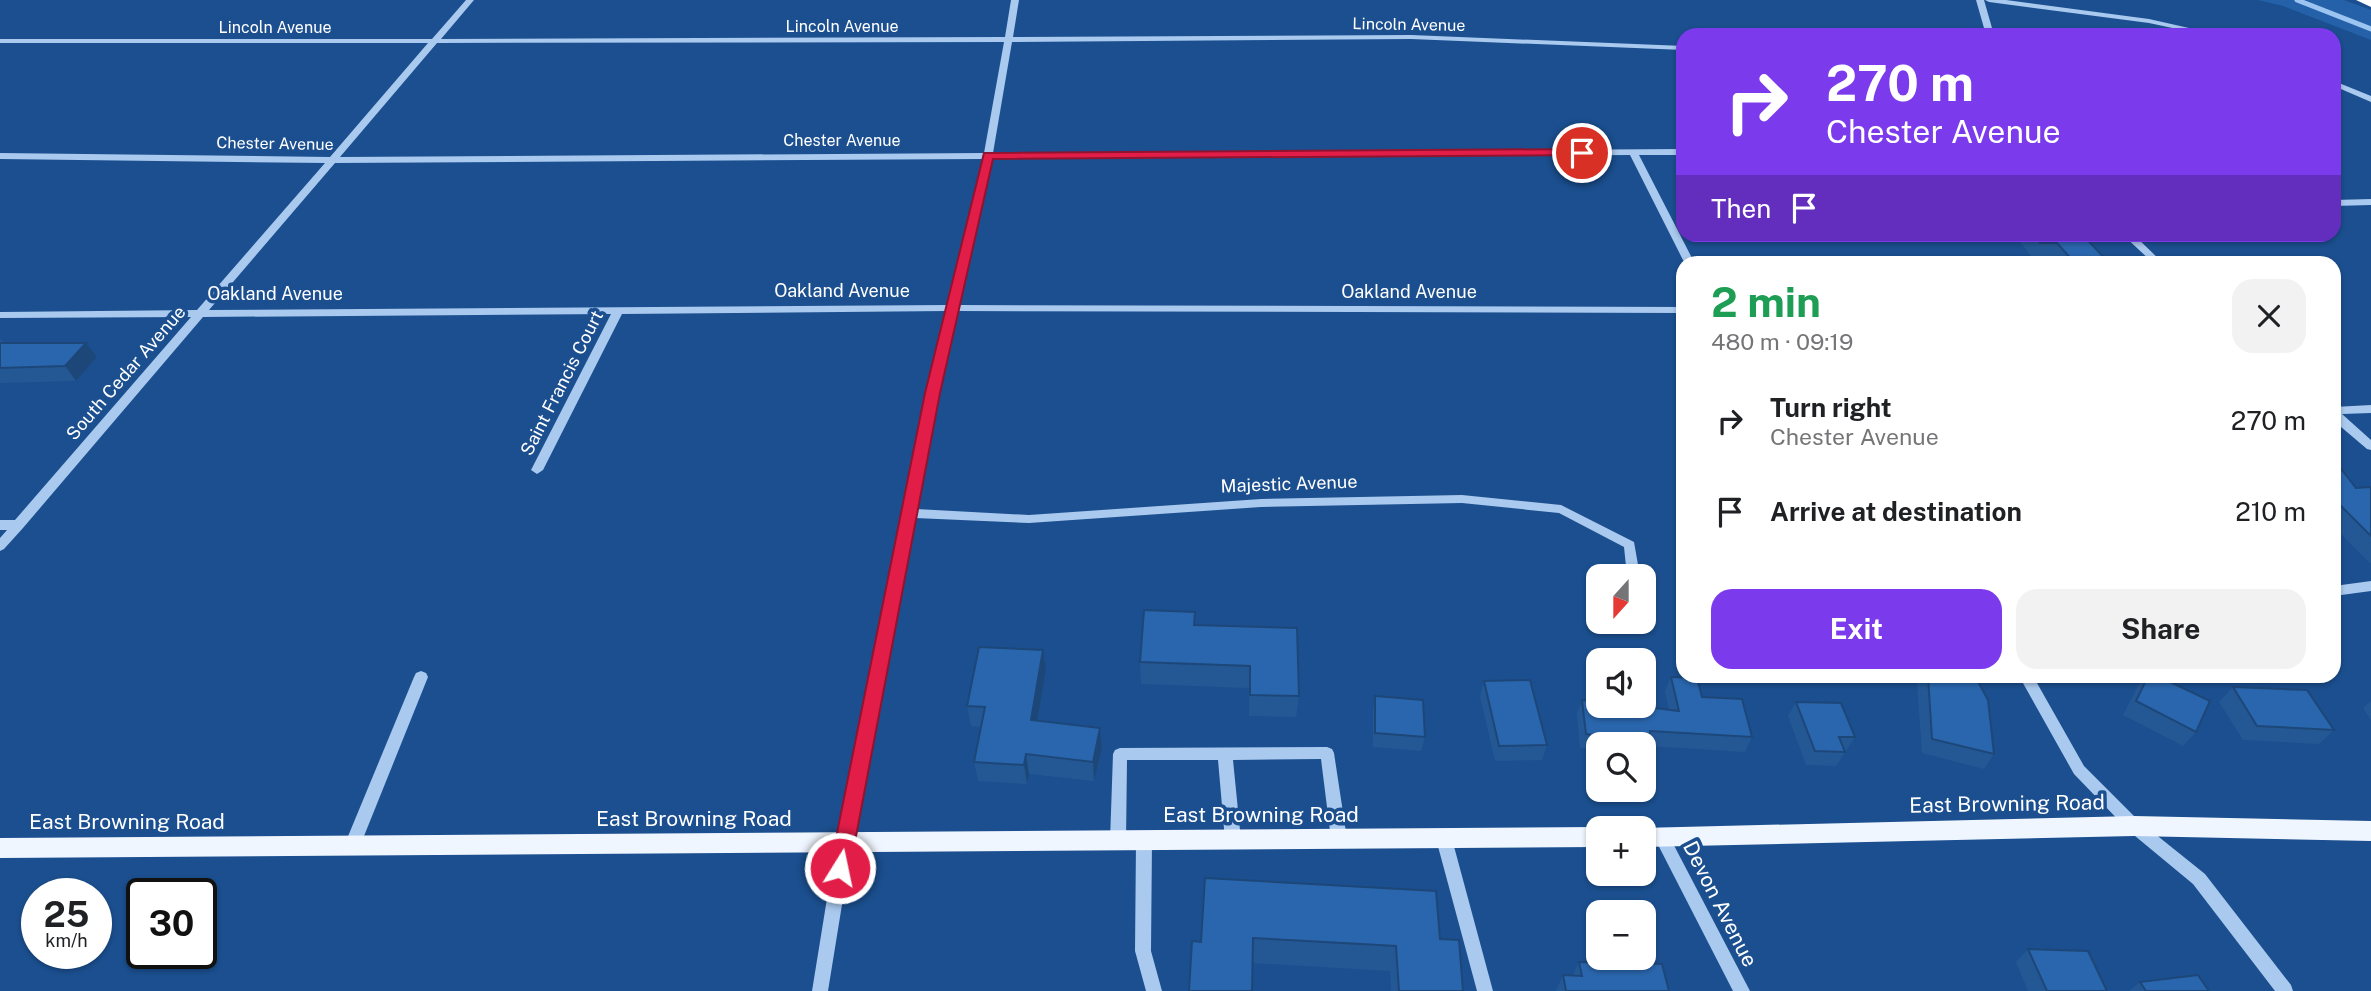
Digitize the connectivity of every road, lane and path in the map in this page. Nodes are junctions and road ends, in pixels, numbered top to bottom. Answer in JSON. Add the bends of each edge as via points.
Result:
{"nodes":[{"id":1,"x":470,"y":0,"type":"edge"},
{"id":2,"x":1015,"y":0,"type":"edge"},
{"id":3,"x":1980,"y":0,"type":"edge"},
{"id":4,"x":1989,"y":0,"type":"edge"},
{"id":5,"x":2363,"y":0,"type":"edge"},
{"id":6,"x":2371,"y":3,"type":"edge"},
{"id":7,"x":1988,"y":28,"type":"edge"},
{"id":8,"x":2185,"y":28,"type":"edge"},
{"id":9,"x":1009,"y":39,"type":"junction"},
{"id":10,"x":0,"y":41,"type":"edge"},
{"id":11,"x":435,"y":41,"type":"junction"},
{"id":12,"x":1676,"y":48,"type":"edge"},
{"id":13,"x":2341,"y":86,"type":"edge"},
{"id":14,"x":2371,"y":99,"type":"edge"},
{"id":15,"x":1676,"y":152,"type":"edge"},
{"id":16,"x":1633,"y":153,"type":"junction"},
{"id":17,"x":0,"y":156,"type":"edge"},
{"id":18,"x":988,"y":156,"type":"junction"},
{"id":19,"x":332,"y":160,"type":"junction"},
{"id":20,"x":2371,"y":202,"type":"edge"},
{"id":21,"x":2341,"y":203,"type":"edge"},
{"id":22,"x":1676,"y":237,"type":"edge"},
{"id":23,"x":2136,"y":242,"type":"edge"},
{"id":24,"x":2151,"y":256,"type":"edge"},
{"id":25,"x":953,"y":308,"type":"junction"},
{"id":26,"x":1676,"y":310,"type":"edge"},
{"id":27,"x":618,"y":311,"type":"junction"},
{"id":28,"x":202,"y":312,"type":"junction"},
{"id":29,"x":0,"y":314,"type":"edge"},
{"id":30,"x":2371,"y":410,"type":"edge"},
{"id":31,"x":2341,"y":412,"type":"edge"},
{"id":32,"x":2341,"y":419,"type":"edge"},
{"id":33,"x":2371,"y":446,"type":"edge"},
{"id":34,"x":537,"y":470,"type":"dead end"},
{"id":35,"x":910,"y":513,"type":"junction"},
{"id":36,"x":0,"y":525,"type":"edge"},
{"id":37,"x":19,"y":525,"type":"junction"},
{"id":38,"x":0,"y":546,"type":"edge"},
{"id":39,"x":1632,"y":564,"type":"edge"},
{"id":40,"x":2371,"y":586,"type":"edge"},
{"id":41,"x":2341,"y":590,"type":"edge"},
{"id":42,"x":421,"y":677,"type":"dead end"},
{"id":43,"x":2030,"y":683,"type":"edge"},
{"id":44,"x":1225,"y":753,"type":"junction"},
{"id":45,"x":2134,"y":826,"type":"junction"},
{"id":46,"x":2371,"y":831,"type":"edge"},
{"id":47,"x":1656,"y":837,"type":"edge"},
{"id":48,"x":1586,"y":838,"type":"edge"},
{"id":49,"x":1339,"y":839,"type":"junction"},
{"id":50,"x":1444,"y":839,"type":"junction"},
{"id":51,"x":1233,"y":840,"type":"junction"},
{"id":52,"x":1118,"y":841,"type":"junction"},
{"id":53,"x":1144,"y":841,"type":"junction"},
{"id":54,"x":1656,"y":842,"type":"edge"},
{"id":55,"x":844,"y":843,"type":"junction"},
{"id":56,"x":352,"y":846,"type":"junction"},
{"id":57,"x":0,"y":848,"type":"edge"},
{"id":58,"x":820,"y":991,"type":"edge"},
{"id":59,"x":1154,"y":991,"type":"edge"},
{"id":60,"x":1485,"y":991,"type":"edge"},
{"id":61,"x":1742,"y":991,"type":"edge"},
{"id":62,"x":2285,"y":991,"type":"edge"}],
"edges":[{"from":1,"to":11,"type":"street","name":"South Cedar Avenue"},
{"from":2,"to":9,"type":"street"},
{"from":3,"to":7,"type":"street"},
{"from":4,"to":8,"type":"street"},
{"from":5,"to":6,"type":"highway"},
{"from":9,"to":11,"type":"street","name":"Lincoln Avenue"},
{"from":9,"to":12,"type":"street","name":"Lincoln Avenue","via":[[1411,37]]},
{"from":9,"to":18,"type":"street"},
{"from":10,"to":11,"type":"street","name":"Lincoln Avenue"},
{"from":11,"to":19,"type":"street","name":"South Cedar Avenue"},
{"from":13,"to":14,"type":"street"},
{"from":15,"to":16,"type":"street","name":"Chester Avenue"},
{"from":16,"to":18,"type":"street","name":"Chester Avenue"},
{"from":16,"to":22,"type":"street"},
{"from":17,"to":19,"type":"street","name":"Chester Avenue"},
{"from":18,"to":19,"type":"street","name":"Chester Avenue"},
{"from":18,"to":25,"type":"street"},
{"from":19,"to":28,"type":"street","name":"South Cedar Avenue"},
{"from":20,"to":21,"type":"street"},
{"from":23,"to":24,"type":"street"},
{"from":25,"to":26,"type":"street","name":"Oakland Avenue"},
{"from":25,"to":27,"type":"street","name":"Oakland Avenue"},
{"from":25,"to":35,"type":"street"},
{"from":27,"to":28,"type":"street","name":"Oakland Avenue"},
{"from":27,"to":34,"type":"street","name":"Saint Francis Court"},
{"from":28,"to":29,"type":"street","name":"Oakland Avenue"},
{"from":28,"to":37,"type":"street","name":"South Cedar Avenue"},
{"from":30,"to":31,"type":"street"},
{"from":32,"to":33,"type":"street"},
{"from":35,"to":39,"type":"street","name":"Majestic Avenue","via":[[1029,519],[1261,503],[1462,499],[1561,509],[1630,545]]},
{"from":35,"to":55,"type":"street"},
{"from":36,"to":37,"type":"street"},
{"from":37,"to":38,"type":"street","name":"South Cedar Avenue"},
{"from":40,"to":41,"type":"street"},
{"from":42,"to":56,"type":"street"},
{"from":43,"to":45,"type":"street","via":[[2079,770]]},
{"from":44,"to":49,"type":"street","via":[[1327,753]]},
{"from":44,"to":51,"type":"lane"},
{"from":44,"to":52,"type":"street","via":[[1121,754]]},
{"from":45,"to":46,"type":"main road","name":"East Browning Road"},
{"from":45,"to":47,"type":"main road","name":"East Browning Road"},
{"from":45,"to":62,"type":"street","via":[[2199,879]]},
{"from":48,"to":50,"type":"main road","name":"East Browning Road"},
{"from":49,"to":50,"type":"main road","name":"East Browning Road"},
{"from":49,"to":51,"type":"main road","name":"East Browning Road"},
{"from":50,"to":60,"type":"street"},
{"from":51,"to":53,"type":"main road","name":"East Browning Road"},
{"from":52,"to":53,"type":"main road","name":"East Browning Road"},
{"from":52,"to":55,"type":"main road","name":"East Browning Road"},
{"from":53,"to":59,"type":"street","via":[[1143,951]]},
{"from":54,"to":61,"type":"street","name":"Devon Avenue"},
{"from":55,"to":56,"type":"main road","name":"East Browning Road"},
{"from":55,"to":58,"type":"street"},
{"from":56,"to":57,"type":"main road","name":"East Browning Road"}]}
